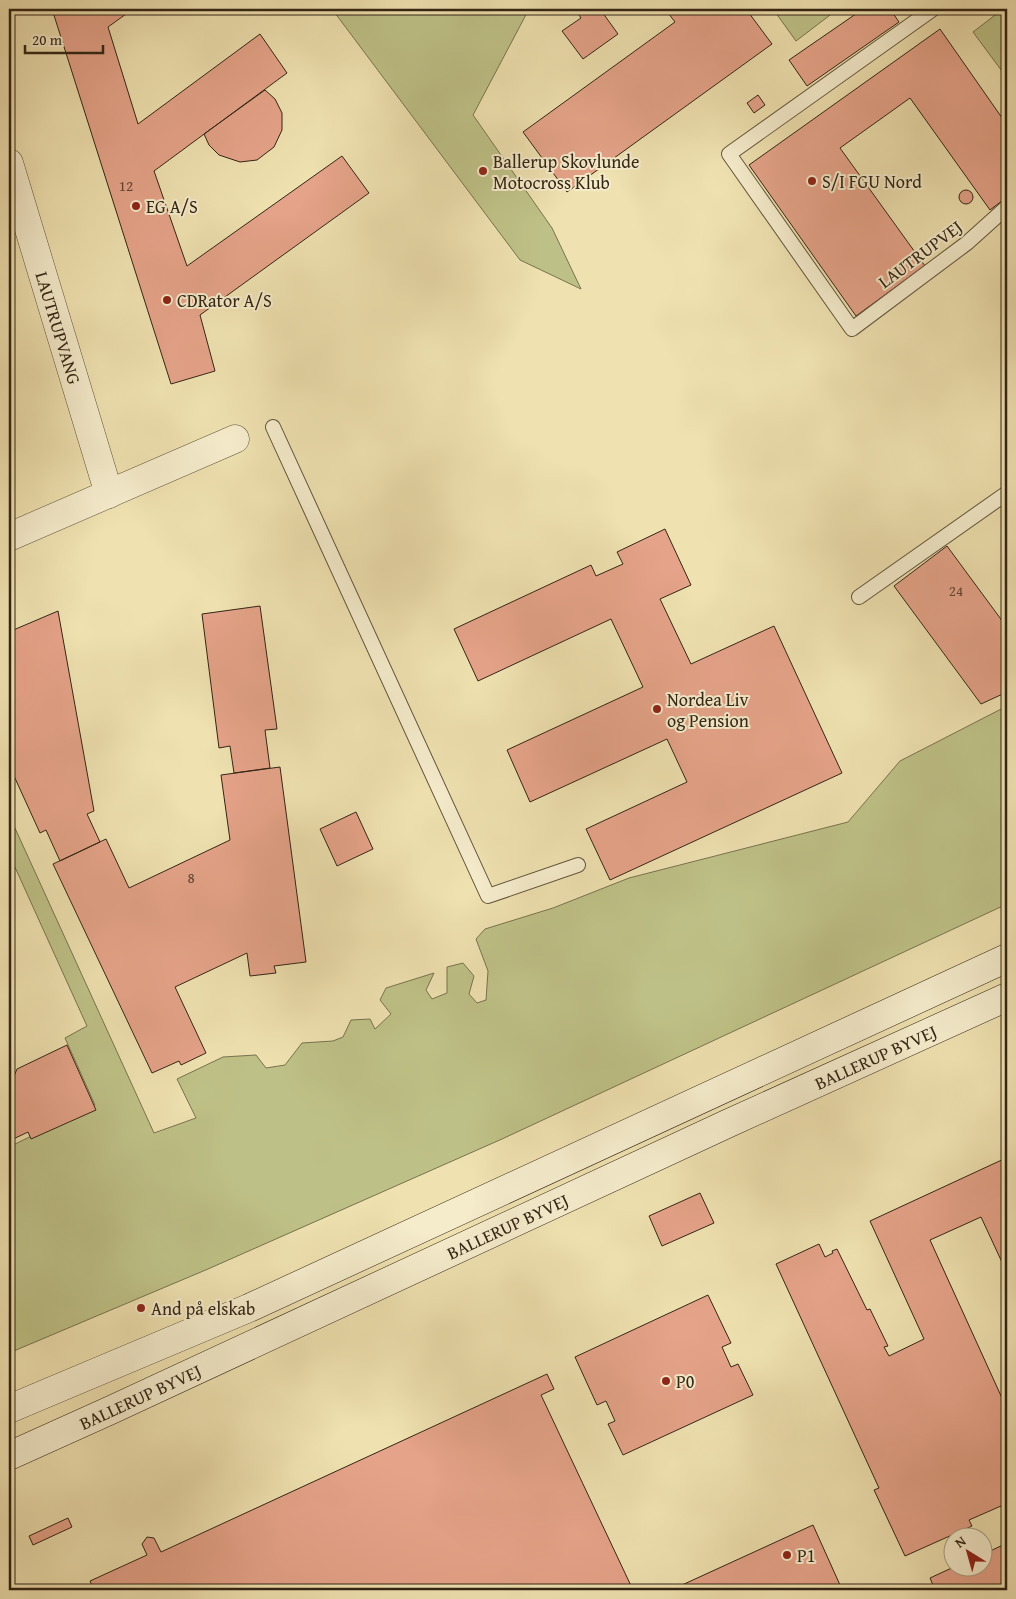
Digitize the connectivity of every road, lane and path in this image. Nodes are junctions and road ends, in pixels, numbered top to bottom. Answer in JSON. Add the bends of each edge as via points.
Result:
{"nodes":[{"id":1,"x":933,"y":9,"type":"edge"},
{"id":2,"x":9,"y":164,"type":"edge"},
{"id":3,"x":1007,"y":207,"type":"edge"},
{"id":4,"x":273,"y":427,"type":"dead end"},
{"id":5,"x":236,"y":439,"type":"dead end"},
{"id":6,"x":1007,"y":493,"type":"edge"},
{"id":7,"x":109,"y":494,"type":"junction"},
{"id":8,"x":9,"y":538,"type":"edge"},
{"id":9,"x":859,"y":597,"type":"dead end"},
{"id":10,"x":578,"y":865,"type":"dead end"},
{"id":11,"x":1007,"y":958,"type":"edge"},
{"id":12,"x":1007,"y":997,"type":"edge"},
{"id":13,"x":9,"y":1409,"type":"edge"},
{"id":14,"x":9,"y":1456,"type":"edge"}],
"edges":[{"from":1,"to":3,"type":"lane","name":"LAUTRUPVEJ","via":[[729,154],[852,329],[967,243]]},
{"from":2,"to":7,"type":"main road","name":"LAUTRUPVANG"},
{"from":4,"to":10,"type":"lane","via":[[488,896]]},
{"from":5,"to":7,"type":"main road"},
{"from":6,"to":9,"type":"lane"},
{"from":7,"to":8,"type":"main road"},
{"from":11,"to":13,"type":"main road","name":"BALLERUP BYVEJ","via":[[249,1308]]},
{"from":12,"to":14,"type":"main road","name":"BALLERUP BYVEJ"}]}
